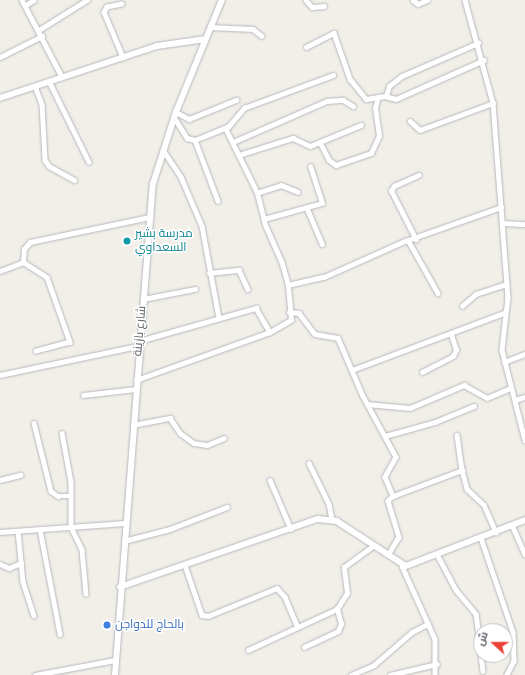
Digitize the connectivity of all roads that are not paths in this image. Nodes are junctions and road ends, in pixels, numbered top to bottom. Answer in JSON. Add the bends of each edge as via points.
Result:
{"nodes":[{"id":1,"x":22,"y":0,"type":"edge"},
{"id":2,"x":34,"y":0,"type":"edge"},
{"id":3,"x":87,"y":0,"type":"edge"},
{"id":4,"x":222,"y":0,"type":"edge"},
{"id":5,"x":306,"y":0,"type":"edge"},
{"id":6,"x":413,"y":0,"type":"edge"},
{"id":7,"x":427,"y":0,"type":"edge"},
{"id":8,"x":465,"y":0,"type":"edge"},
{"id":9,"x":122,"y":4,"type":"dead end"},
{"id":10,"x":26,"y":5,"type":"junction"},
{"id":11,"x":324,"y":6,"type":"dead end"},
{"id":12,"x":210,"y":27,"type":"junction"},
{"id":13,"x":39,"y":30,"type":"junction"},
{"id":14,"x":42,"y":36,"type":"junction"},
{"id":15,"x":262,"y":36,"type":"dead end"},
{"id":16,"x":206,"y":39,"type":"junction"},
{"id":17,"x":478,"y":43,"type":"junction"},
{"id":18,"x":306,"y":47,"type":"dead end"},
{"id":19,"x":0,"y":57,"type":"edge"},
{"id":20,"x":123,"y":57,"type":"junction"},
{"id":21,"x":484,"y":60,"type":"junction"},
{"id":22,"x":332,"y":75,"type":"dead end"},
{"id":23,"x":62,"y":77,"type":"junction"},
{"id":24,"x":49,"y":81,"type":"junction"},
{"id":25,"x":35,"y":86,"type":"junction"},
{"id":26,"x":386,"y":96,"type":"junction"},
{"id":27,"x":378,"y":97,"type":"junction"},
{"id":28,"x":0,"y":98,"type":"edge"},
{"id":29,"x":236,"y":100,"type":"dead end"},
{"id":30,"x":493,"y":103,"type":"junction"},
{"id":31,"x":353,"y":106,"type":"dead end"},
{"id":32,"x":175,"y":115,"type":"junction"},
{"id":33,"x":410,"y":121,"type":"dead end"},
{"id":34,"x":361,"y":125,"type":"dead end"},
{"id":35,"x":225,"y":128,"type":"junction"},
{"id":36,"x":195,"y":140,"type":"junction"},
{"id":37,"x":233,"y":142,"type":"junction"},
{"id":38,"x":320,"y":142,"type":"junction"},
{"id":39,"x":163,"y":150,"type":"junction"},
{"id":40,"x":239,"y":155,"type":"junction"},
{"id":41,"x":89,"y":162,"type":"dead end"},
{"id":42,"x":310,"y":167,"type":"dead end"},
{"id":43,"x":419,"y":175,"type":"dead end"},
{"id":44,"x":74,"y":180,"type":"dead end"},
{"id":45,"x":298,"y":192,"type":"dead end"},
{"id":46,"x":257,"y":193,"type":"junction"},
{"id":47,"x":218,"y":201,"type":"dead end"},
{"id":48,"x":501,"y":207,"type":"junction"},
{"id":49,"x":307,"y":208,"type":"junction"},
{"id":50,"x":150,"y":217,"type":"junction"},
{"id":51,"x":264,"y":219,"type":"junction"},
{"id":52,"x":503,"y":223,"type":"junction"},
{"id":53,"x":525,"y":224,"type":"edge"},
{"id":54,"x":408,"y":240,"type":"junction"},
{"id":55,"x":416,"y":240,"type":"junction"},
{"id":56,"x":322,"y":244,"type":"dead end"},
{"id":57,"x":23,"y":262,"type":"junction"},
{"id":58,"x":0,"y":270,"type":"edge"},
{"id":59,"x":209,"y":273,"type":"junction"},
{"id":60,"x":506,"y":284,"type":"junction"},
{"id":61,"x":288,"y":285,"type":"junction"},
{"id":62,"x":195,"y":289,"type":"dead end"},
{"id":63,"x":248,"y":289,"type":"dead end"},
{"id":64,"x":438,"y":293,"type":"dead end"},
{"id":65,"x":143,"y":300,"type":"junction"},
{"id":66,"x":462,"y":306,"type":"dead end"},
{"id":67,"x":289,"y":312,"type":"junction"},
{"id":68,"x":504,"y":313,"type":"junction"},
{"id":69,"x":219,"y":318,"type":"junction"},
{"id":70,"x":270,"y":332,"type":"junction"},
{"id":71,"x":451,"y":335,"type":"junction"},
{"id":72,"x":138,"y":344,"type":"junction"},
{"id":73,"x":36,"y":351,"type":"dead end"},
{"id":74,"x":525,"y":354,"type":"edge"},
{"id":75,"x":504,"y":362,"type":"junction"},
{"id":76,"x":352,"y":370,"type":"junction"},
{"id":77,"x":422,"y":372,"type":"dead end"},
{"id":78,"x":0,"y":375,"type":"edge"},
{"id":79,"x":136,"y":380,"type":"junction"},
{"id":80,"x":511,"y":388,"type":"junction"},
{"id":81,"x":136,"y":389,"type":"junction"},
{"id":82,"x":83,"y":395,"type":"dead end"},
{"id":83,"x":525,"y":397,"type":"edge"},
{"id":84,"x":515,"y":400,"type":"junction"},
{"id":85,"x":367,"y":404,"type":"junction"},
{"id":86,"x":474,"y":406,"type":"dead end"},
{"id":87,"x":34,"y":423,"type":"dead end"},
{"id":88,"x":133,"y":424,"type":"junction"},
{"id":89,"x":62,"y":434,"type":"dead end"},
{"id":90,"x":457,"y":435,"type":"dead end"},
{"id":91,"x":385,"y":436,"type":"junction"},
{"id":92,"x":224,"y":438,"type":"dead end"},
{"id":93,"x":525,"y":440,"type":"edge"},
{"id":94,"x":309,"y":464,"type":"dead end"},
{"id":95,"x":462,"y":470,"type":"junction"},
{"id":96,"x":20,"y":475,"type":"dead end"},
{"id":97,"x":0,"y":480,"type":"edge"},
{"id":98,"x":270,"y":480,"type":"dead end"},
{"id":99,"x":70,"y":496,"type":"junction"},
{"id":100,"x":393,"y":496,"type":"junction"},
{"id":101,"x":227,"y":507,"type":"dead end"},
{"id":102,"x":332,"y":519,"type":"junction"},
{"id":103,"x":525,"y":520,"type":"edge"},
{"id":104,"x":125,"y":523,"type":"junction"},
{"id":105,"x":512,"y":525,"type":"junction"},
{"id":106,"x":71,"y":527,"type":"junction"},
{"id":107,"x":40,"y":529,"type":"junction"},
{"id":108,"x":291,"y":529,"type":"junction"},
{"id":109,"x":18,"y":531,"type":"junction"},
{"id":110,"x":0,"y":532,"type":"edge"},
{"id":111,"x":496,"y":532,"type":"junction"},
{"id":112,"x":481,"y":538,"type":"junction"},
{"id":113,"x":124,"y":541,"type":"junction"},
{"id":114,"x":373,"y":546,"type":"junction"},
{"id":115,"x":525,"y":554,"type":"edge"},
{"id":116,"x":388,"y":556,"type":"junction"},
{"id":117,"x":438,"y":556,"type":"junction"},
{"id":118,"x":21,"y":563,"type":"junction"},
{"id":119,"x":0,"y":564,"type":"edge"},
{"id":120,"x":185,"y":565,"type":"junction"},
{"id":121,"x":402,"y":566,"type":"junction"},
{"id":122,"x":120,"y":587,"type":"junction"},
{"id":123,"x":86,"y":594,"type":"dead end"},
{"id":124,"x":336,"y":609,"type":"junction"},
{"id":125,"x":34,"y":615,"type":"dead end"},
{"id":126,"x":477,"y":623,"type":"edge"},
{"id":127,"x":428,"y":624,"type":"junction"},
{"id":128,"x":297,"y":626,"type":"junction"},
{"id":129,"x":60,"y":634,"type":"dead end"},
{"id":130,"x":304,"y":647,"type":"dead end"},
{"id":131,"x":248,"y":650,"type":"dead end"},
{"id":132,"x":115,"y":660,"type":"junction"},
{"id":133,"x":482,"y":663,"type":"edge"},
{"id":134,"x":437,"y":664,"type":"junction"},
{"id":135,"x":483,"y":671,"type":"dead end"},
{"id":136,"x":35,"y":675,"type":"edge"},
{"id":137,"x":115,"y":675,"type":"edge"},
{"id":138,"x":351,"y":675,"type":"edge"},
{"id":139,"x":390,"y":675,"type":"edge"},
{"id":140,"x":435,"y":675,"type":"edge"},
{"id":141,"x":507,"y":675,"type":"edge"}],
"edges":[{"from":1,"to":10,"type":"street"},
{"from":2,"to":10,"type":"street"},
{"from":3,"to":13,"type":"street"},
{"from":4,"to":12,"type":"street","name":"شارع بازينة"},
{"from":5,"to":11,"type":"street","via":[[312,8]]},
{"from":6,"to":7,"type":"street","via":[[418,4]]},
{"from":8,"to":17,"type":"street"},
{"from":9,"to":20,"type":"street","via":[[107,7],[104,12]]},
{"from":10,"to":13,"type":"street"},
{"from":12,"to":15,"type":"street","via":[[253,29]]},
{"from":12,"to":16,"type":"street","name":"شارع بازينة"},
{"from":13,"to":14,"type":"street"},
{"from":14,"to":19,"type":"street"},
{"from":14,"to":23,"type":"street"},
{"from":16,"to":20,"type":"street","via":[[163,45]]},
{"from":16,"to":32,"type":"street","name":"شارع بازينة"},
{"from":17,"to":21,"type":"street"},
{"from":17,"to":26,"type":"street","via":[[402,76],[388,86]]},
{"from":18,"to":27,"type":"street","via":[[334,34],[351,81],[365,99]]},
{"from":20,"to":23,"type":"street"},
{"from":21,"to":26,"type":"street","via":[[396,99]]},
{"from":21,"to":30,"type":"street"},
{"from":22,"to":35,"type":"street","via":[[244,108]]},
{"from":23,"to":24,"type":"street"},
{"from":24,"to":25,"type":"street"},
{"from":24,"to":41,"type":"street"},
{"from":25,"to":28,"type":"street"},
{"from":25,"to":44,"type":"street","via":[[42,104],[45,160],[49,166]]},
{"from":26,"to":27,"type":"street"},
{"from":27,"to":38,"type":"street","via":[[375,108],[379,136],[371,153],[336,165],[329,160]]},
{"from":29,"to":32,"type":"street","via":[[189,119]]},
{"from":30,"to":33,"type":"street","via":[[420,130]]},
{"from":30,"to":48,"type":"street"},
{"from":31,"to":37,"type":"street","via":[[342,100],[329,100]]},
{"from":32,"to":36,"type":"street","via":[[187,138]]},
{"from":32,"to":39,"type":"street","name":"شارع بازينة"},
{"from":34,"to":38,"type":"street"},
{"from":35,"to":36,"type":"street"},
{"from":35,"to":37,"type":"street"},
{"from":36,"to":47,"type":"street"},
{"from":37,"to":40,"type":"street"},
{"from":38,"to":40,"type":"street","via":[[307,147],[293,138]]},
{"from":39,"to":50,"type":"street","name":"شارع بازينة","via":[[153,184]]},
{"from":39,"to":59,"type":"street","via":[[193,202],[202,226]]},
{"from":40,"to":46,"type":"street"},
{"from":42,"to":49,"type":"street","via":[[322,201]]},
{"from":43,"to":55,"type":"street","via":[[394,186],[391,191]]},
{"from":45,"to":46,"type":"street","via":[[281,185]]},
{"from":46,"to":51,"type":"street"},
{"from":48,"to":52,"type":"street"},
{"from":48,"to":55,"type":"street"},
{"from":49,"to":51,"type":"street"},
{"from":49,"to":56,"type":"street"},
{"from":50,"to":57,"type":"street","via":[[30,242],[24,249]]},
{"from":50,"to":65,"type":"street","name":"شارع بازينة"},
{"from":51,"to":61,"type":"street"},
{"from":52,"to":53,"type":"street"},
{"from":52,"to":60,"type":"street"},
{"from":54,"to":55,"type":"street"},
{"from":54,"to":61,"type":"street","via":[[324,278]]},
{"from":54,"to":64,"type":"street"},
{"from":57,"to":58,"type":"street"},
{"from":57,"to":73,"type":"street","via":[[47,277],[70,342]]},
{"from":59,"to":63,"type":"street","via":[[239,270]]},
{"from":59,"to":69,"type":"street"},
{"from":60,"to":66,"type":"street","via":[[476,294]]},
{"from":60,"to":68,"type":"street","via":[[508,305]]},
{"from":61,"to":67,"type":"street"},
{"from":62,"to":65,"type":"street"},
{"from":65,"to":72,"type":"street","name":"شارع بازينة"},
{"from":67,"to":70,"type":"street","via":[[289,323]]},
{"from":67,"to":76,"type":"street","via":[[299,313],[315,334],[338,338]]},
{"from":68,"to":71,"type":"street"},
{"from":68,"to":75,"type":"street"},
{"from":69,"to":70,"type":"street","via":[[256,308]]},
{"from":69,"to":72,"type":"street"},
{"from":70,"to":79,"type":"street"},
{"from":71,"to":76,"type":"street"},
{"from":71,"to":77,"type":"street","via":[[456,350],[453,356]]},
{"from":72,"to":78,"type":"street"},
{"from":72,"to":79,"type":"street","name":"شارع بازينة"},
{"from":74,"to":75,"type":"street"},
{"from":75,"to":80,"type":"street"},
{"from":76,"to":85,"type":"street"},
{"from":79,"to":81,"type":"street","name":"شارع بازينة"},
{"from":80,"to":84,"type":"street"},
{"from":80,"to":85,"type":"street","via":[[487,398],[464,385],[410,408]]},
{"from":81,"to":82,"type":"street"},
{"from":81,"to":88,"type":"street","name":"شارع بازينة"},
{"from":83,"to":84,"type":"street"},
{"from":84,"to":93,"type":"street"},
{"from":85,"to":91,"type":"street"},
{"from":86,"to":91,"type":"street","via":[[435,422]]},
{"from":87,"to":99,"type":"street","via":[[51,490],[58,496]]},
{"from":88,"to":92,"type":"street","via":[[170,418],[180,433],[194,443],[207,445]]},
{"from":88,"to":104,"type":"street","name":"شارع بازينة"},
{"from":89,"to":99,"type":"street"},
{"from":90,"to":95,"type":"street"},
{"from":91,"to":100,"type":"street","via":[[396,461],[386,474]]},
{"from":94,"to":102,"type":"street","via":[[329,504]]},
{"from":95,"to":100,"type":"street"},
{"from":95,"to":111,"type":"street","via":[[467,489],[484,505]]},
{"from":96,"to":97,"type":"street"},
{"from":98,"to":108,"type":"street"},
{"from":99,"to":106,"type":"street"},
{"from":100,"to":116,"type":"street","via":[[388,501],[400,537]]},
{"from":101,"to":113,"type":"street","via":[[170,529]]},
{"from":102,"to":108,"type":"street","via":[[318,519]]},
{"from":102,"to":114,"type":"street"},
{"from":103,"to":105,"type":"street"},
{"from":104,"to":106,"type":"street"},
{"from":104,"to":113,"type":"street","name":"شارع بازينة"},
{"from":105,"to":111,"type":"street"},
{"from":105,"to":115,"type":"street"},
{"from":106,"to":107,"type":"street"},
{"from":106,"to":123,"type":"street","via":[[82,550]]},
{"from":107,"to":109,"type":"street"},
{"from":107,"to":129,"type":"street"},
{"from":108,"to":120,"type":"street"},
{"from":109,"to":110,"type":"street"},
{"from":109,"to":118,"type":"street"},
{"from":111,"to":112,"type":"street"},
{"from":112,"to":117,"type":"street"},
{"from":112,"to":141,"type":"street","via":[[513,632],[514,661]]},
{"from":113,"to":122,"type":"street","name":"شارع بازينة"},
{"from":114,"to":116,"type":"street"},
{"from":114,"to":124,"type":"street","via":[[344,566],[347,593]]},
{"from":116,"to":121,"type":"street"},
{"from":117,"to":121,"type":"street"},
{"from":117,"to":126,"type":"street","via":[[456,590],[476,614]]},
{"from":118,"to":119,"type":"street","via":[[8,568]]},
{"from":118,"to":125,"type":"street"},
{"from":120,"to":122,"type":"street"},
{"from":120,"to":128,"type":"street","via":[[202,615],[208,616],[278,588]]},
{"from":121,"to":127,"type":"street"},
{"from":122,"to":132,"type":"street","name":"شارع بازينة"},
{"from":124,"to":128,"type":"street"},
{"from":124,"to":130,"type":"street","via":[[341,624],[338,631]]},
{"from":127,"to":134,"type":"street","via":[[435,639]]},
{"from":127,"to":138,"type":"street","via":[[412,632],[374,665]]},
{"from":128,"to":131,"type":"street"},
{"from":132,"to":136,"type":"street"},
{"from":132,"to":137,"type":"street","name":"شارع بازينة"},
{"from":133,"to":135,"type":"street"},
{"from":134,"to":139,"type":"street"},
{"from":134,"to":140,"type":"street"}]}
